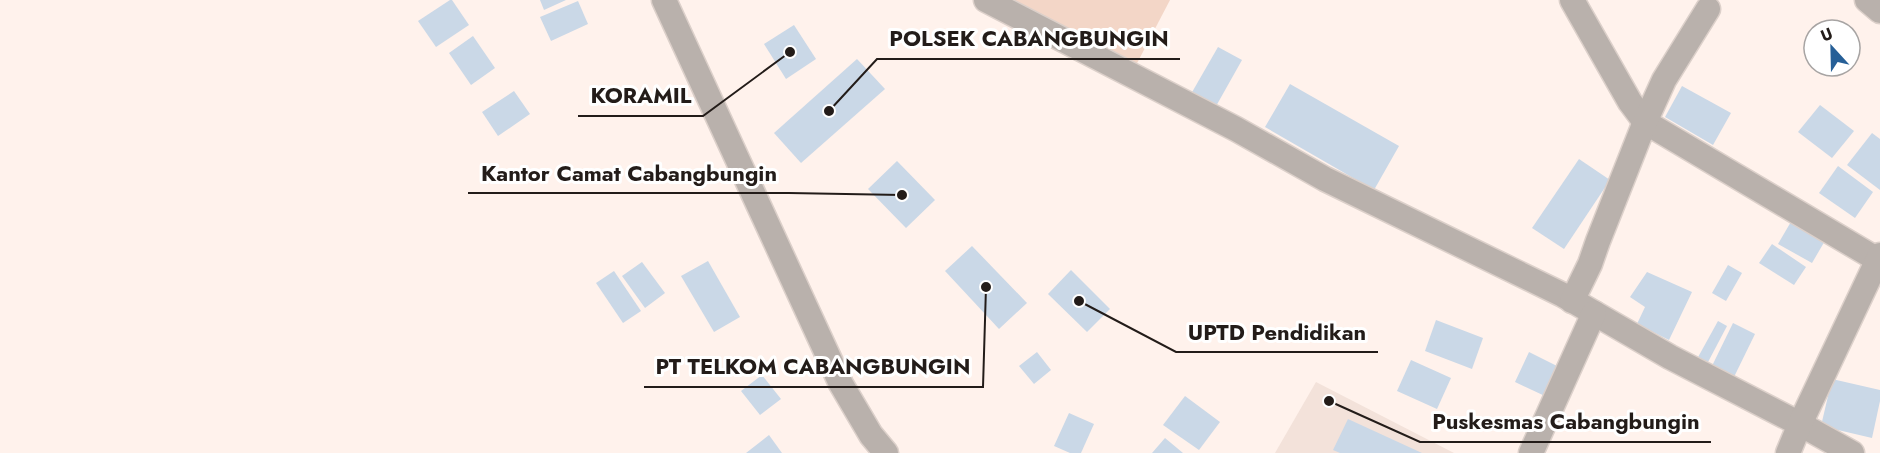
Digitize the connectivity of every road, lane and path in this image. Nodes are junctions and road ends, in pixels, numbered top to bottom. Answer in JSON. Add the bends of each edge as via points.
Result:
{"nodes":[{"id":1,"x":664,"y":0,"type":"edge"},
{"id":2,"x":986,"y":0,"type":"edge"},
{"id":3,"x":1572,"y":0,"type":"edge"},
{"id":4,"x":1867,"y":0,"type":"edge"},
{"id":5,"x":1708,"y":9,"type":"dead end"},
{"id":6,"x":1880,"y":11,"type":"edge"},
{"id":7,"x":1645,"y":122,"type":"junction"},
{"id":8,"x":1879,"y":258,"type":"edge"},
{"id":9,"x":1572,"y":301,"type":"junction"},
{"id":10,"x":1594,"y":314,"type":"junction"},
{"id":11,"x":1800,"y":424,"type":"junction"},
{"id":12,"x":886,"y":453,"type":"edge"},
{"id":13,"x":1531,"y":453,"type":"edge"},
{"id":14,"x":1788,"y":453,"type":"edge"},
{"id":15,"x":1852,"y":453,"type":"edge"}],
"edges":[{"from":1,"to":12,"type":"street","via":[[841,384]]},
{"from":2,"to":9,"type":"street","via":[[1325,179]]},
{"from":3,"to":7,"type":"street"},
{"from":4,"to":6,"type":"street"},
{"from":5,"to":7,"type":"street","via":[[1664,80]]},
{"from":7,"to":8,"type":"street"},
{"from":7,"to":9,"type":"street"},
{"from":8,"to":11,"type":"street"},
{"from":9,"to":10,"type":"street"},
{"from":10,"to":11,"type":"street"},
{"from":10,"to":13,"type":"street"},
{"from":11,"to":14,"type":"street"},
{"from":11,"to":15,"type":"street"}]}
